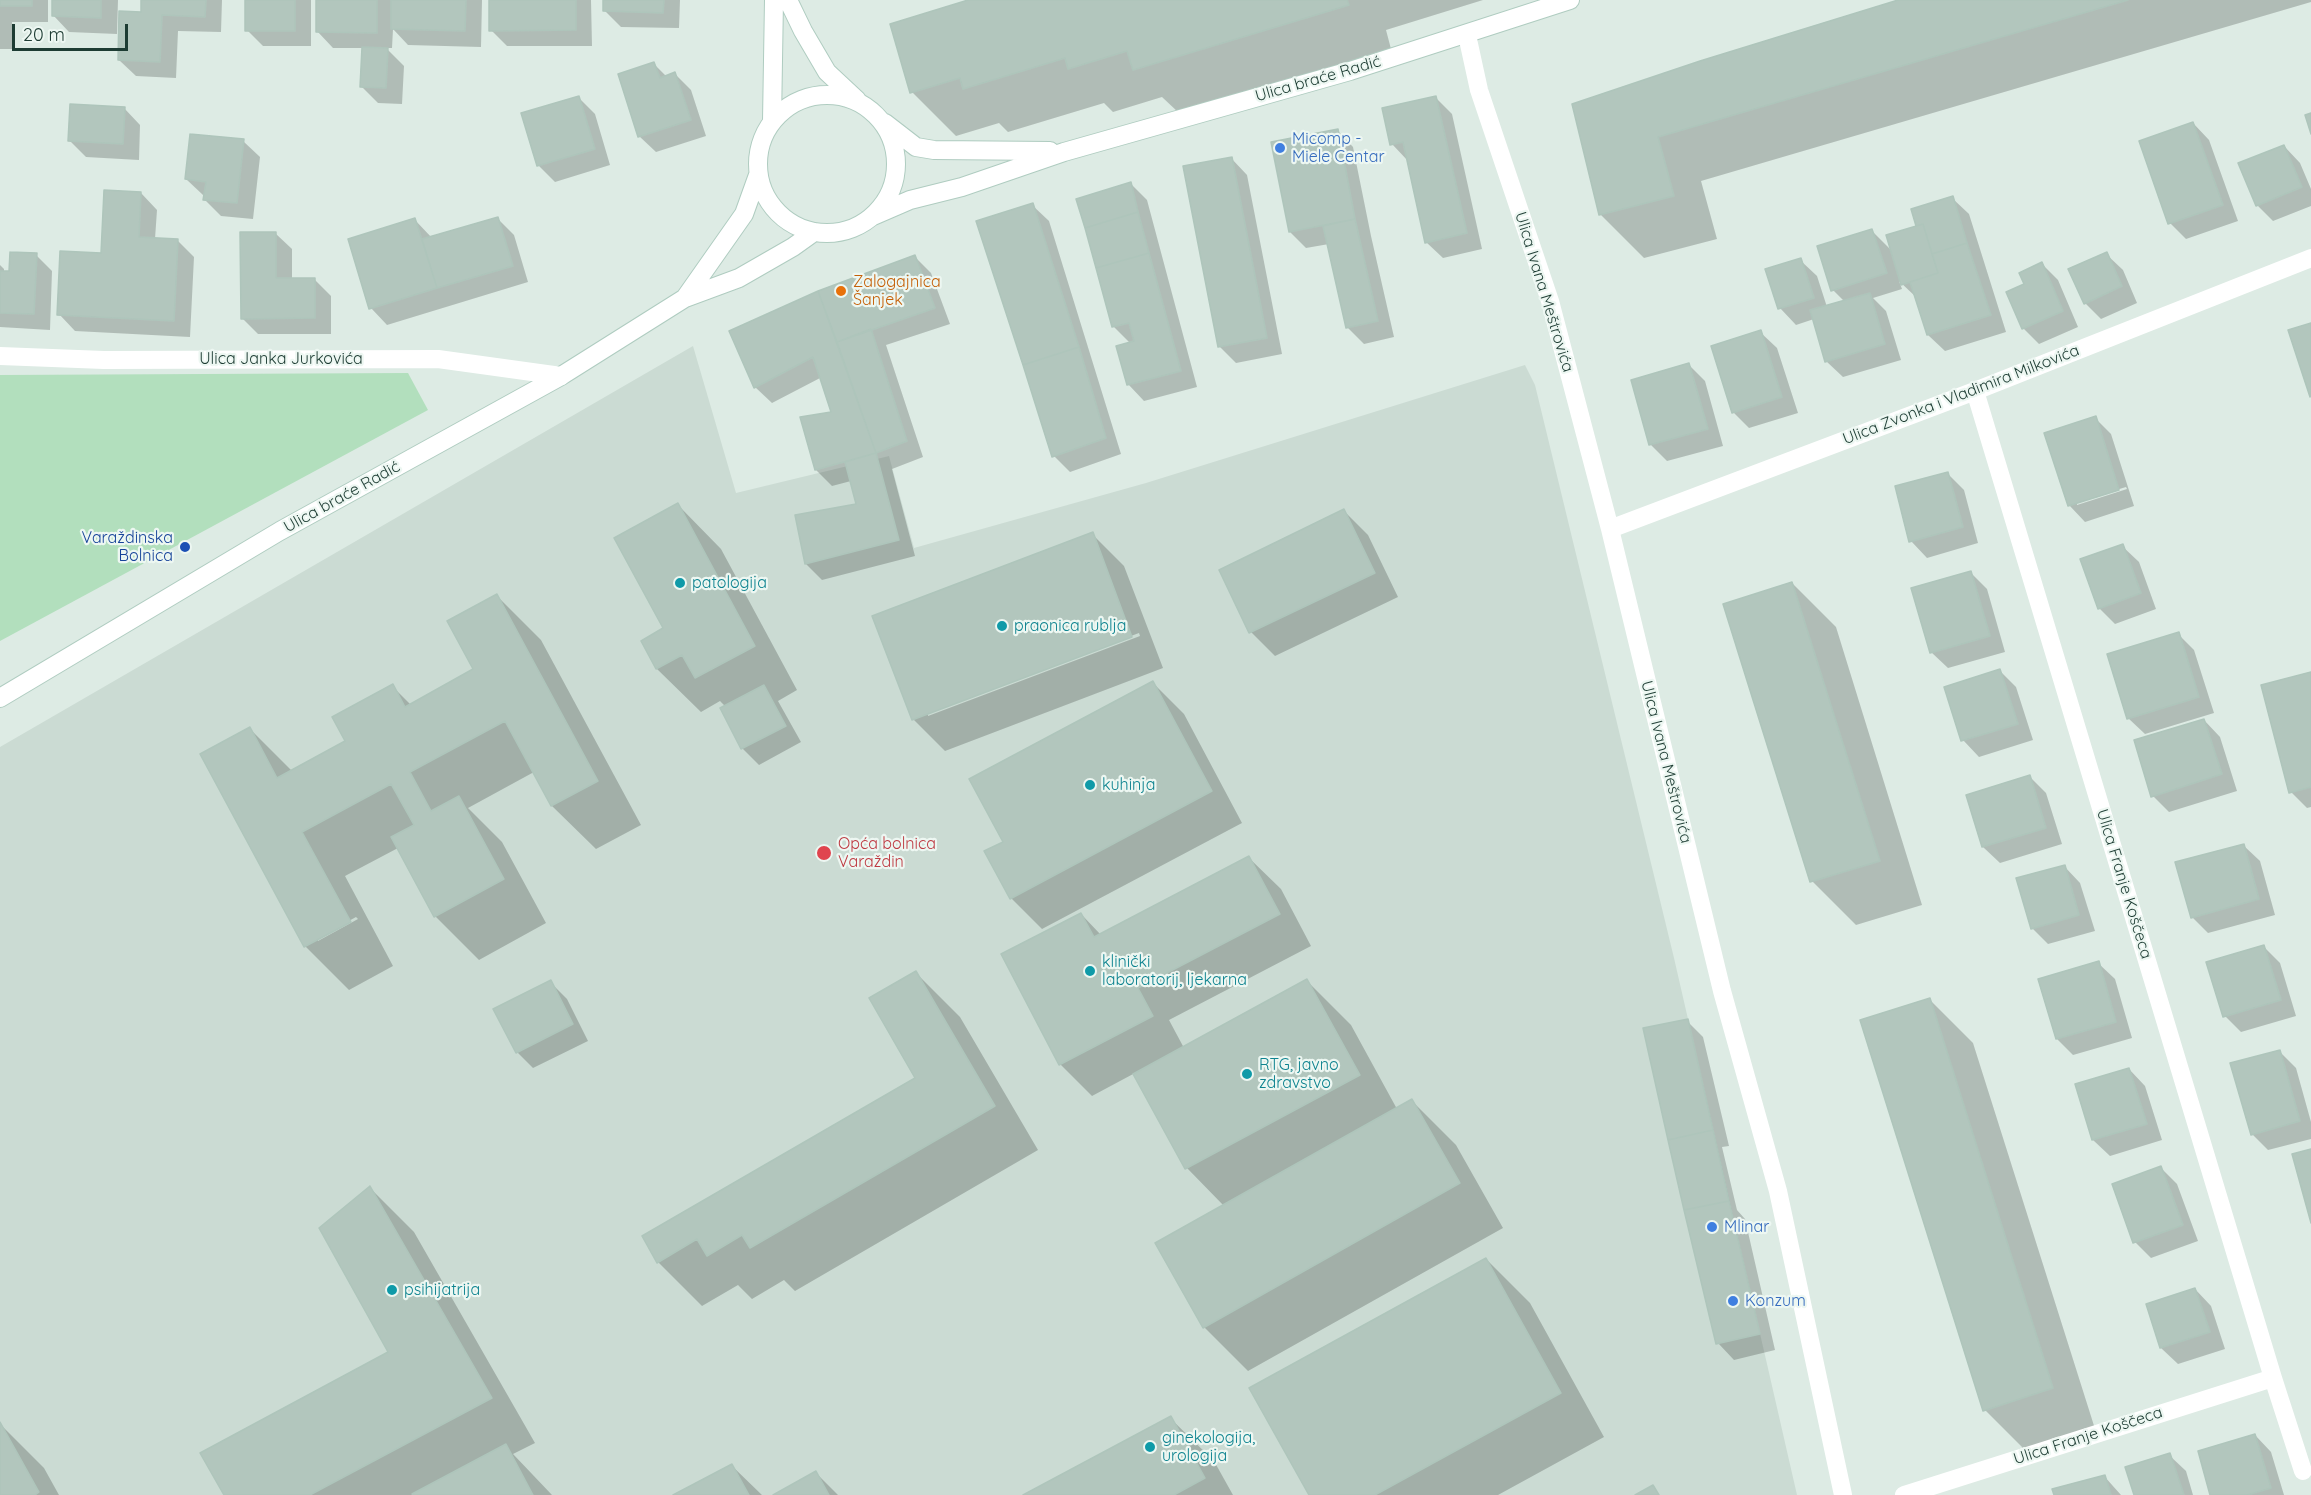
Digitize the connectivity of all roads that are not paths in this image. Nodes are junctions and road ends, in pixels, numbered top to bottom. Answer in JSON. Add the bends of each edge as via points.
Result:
{"nodes":[{"id":1,"x":774,"y":0,"type":"edge"},
{"id":2,"x":789,"y":0,"type":"edge"},
{"id":3,"x":1570,"y":0,"type":"edge"},
{"id":4,"x":1467,"y":34,"type":"junction"},
{"id":5,"x":861,"y":103,"type":"junction"},
{"id":6,"x":878,"y":117,"type":"junction"},
{"id":7,"x":772,"y":121,"type":"junction"},
{"id":8,"x":1064,"y":152,"type":"junction"},
{"id":9,"x":758,"y":175,"type":"junction"},
{"id":10,"x":873,"y":216,"type":"junction"},
{"id":11,"x":814,"y":232,"type":"junction"},
{"id":12,"x":2311,"y":258,"type":"edge"},
{"id":13,"x":685,"y":298,"type":"junction"},
{"id":14,"x":0,"y":356,"type":"edge"},
{"id":15,"x":561,"y":376,"type":"junction"},
{"id":16,"x":1975,"y":391,"type":"junction"},
{"id":17,"x":1610,"y":529,"type":"junction"},
{"id":18,"x":0,"y":698,"type":"edge"},
{"id":19,"x":2273,"y":1378,"type":"junction"},
{"id":20,"x":2303,"y":1471,"type":"dead end"},
{"id":21,"x":1843,"y":1495,"type":"edge"},
{"id":22,"x":1904,"y":1495,"type":"edge"}],
"edges":[{"from":1,"to":7,"type":"street"},
{"from":2,"to":5,"type":"street","via":[[827,72]]},
{"from":3,"to":4,"type":"street","name":"Ulica braće Radić"},
{"from":4,"to":8,"type":"street","name":"Ulica braće Radić"},
{"from":4,"to":17,"type":"street","name":"Ulica Ivana Meštrovića","via":[[1479,90],[1550,301]]},
{"from":5,"to":6,"type":"street"},
{"from":5,"to":7,"type":"street","via":[[823,95],[804,99]]},
{"from":6,"to":8,"type":"street","name":"Ulica braće Radić","via":[[916,147]]},
{"from":6,"to":10,"type":"street","via":[[890,135],[896,157],[895,178],[887,199]]},
{"from":7,"to":9,"type":"street","via":[[760,147]]},
{"from":8,"to":10,"type":"street","name":"Ulica braće Radić","via":[[962,188],[910,200]]},
{"from":9,"to":11,"type":"street","via":[[764,195],[777,212],[794,225]]},
{"from":9,"to":13,"type":"street","name":"Ulica braće Radić","via":[[744,214]]},
{"from":10,"to":11,"type":"street","via":[[855,228],[835,234]]},
{"from":11,"to":13,"type":"street","name":"Ulica braće Radić","via":[[739,278]]},
{"from":12,"to":16,"type":"street","name":"Ulica Zvonka i Vladimira Milkovića"},
{"from":13,"to":15,"type":"street","name":"Ulica braće Radić"},
{"from":14,"to":15,"type":"street","name":"Ulica Janka Jurkovića","via":[[104,360],[438,359]]},
{"from":15,"to":18,"type":"street","name":"Ulica braće Radić","via":[[280,531]]},
{"from":16,"to":17,"type":"street","name":"Ulica Zvonka i Vladimira Milkovića"},
{"from":16,"to":19,"type":"street","name":"Ulica Franje Koščeca"},
{"from":17,"to":21,"type":"street","name":"Ulica Ivana Meštrovića","via":[[1722,991],[1778,1191]]},
{"from":19,"to":20,"type":"street","name":"Ulica Franje Koščeca"},
{"from":19,"to":22,"type":"street","name":"Ulica Franje Koščeca"}]}
